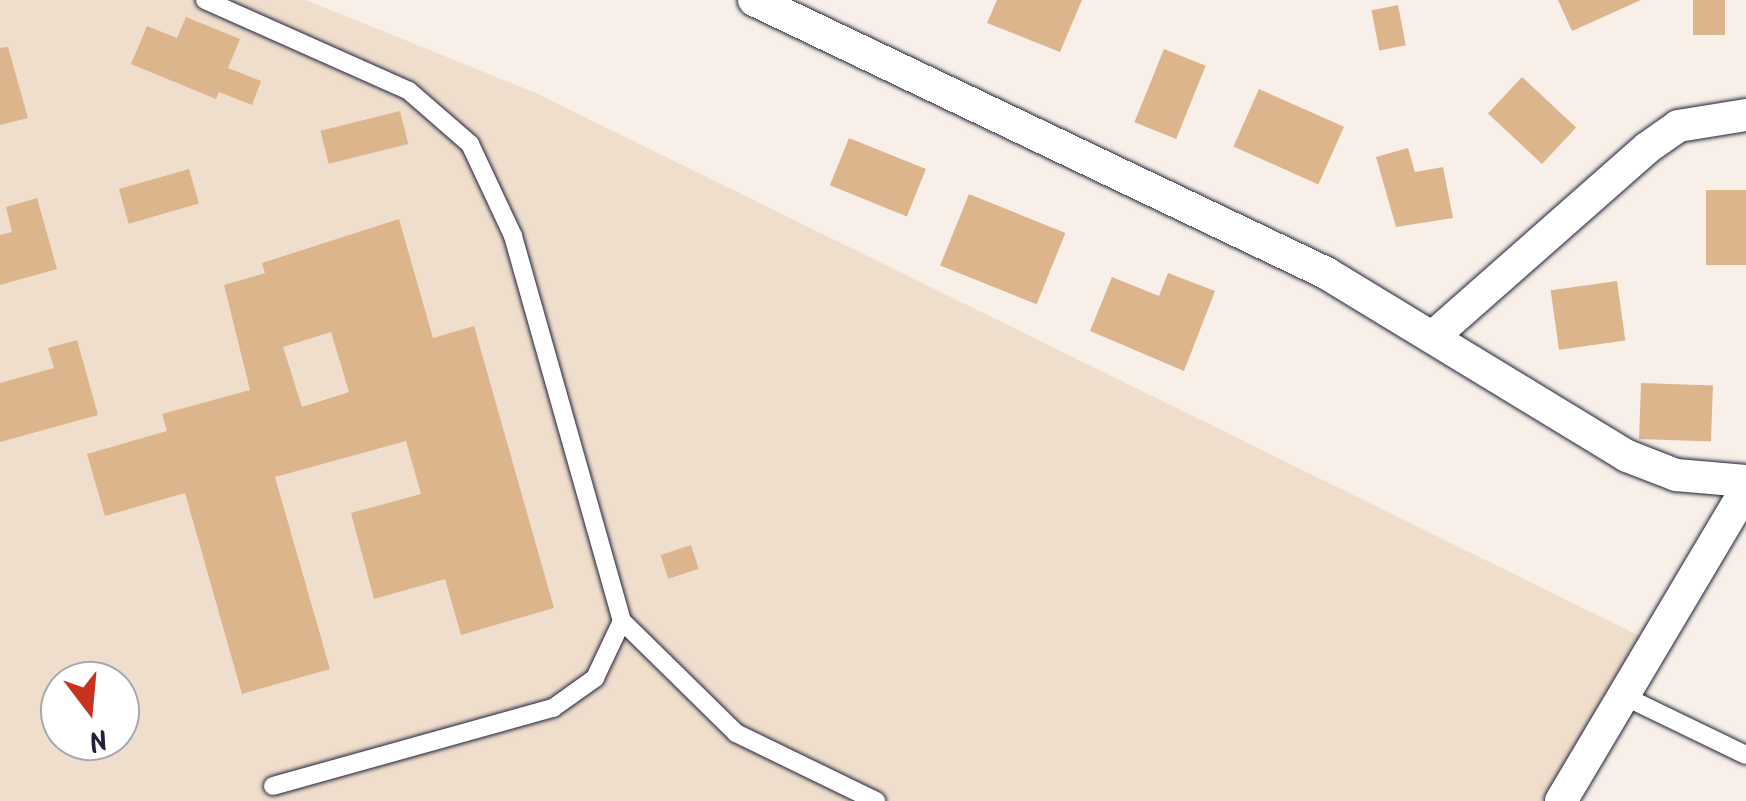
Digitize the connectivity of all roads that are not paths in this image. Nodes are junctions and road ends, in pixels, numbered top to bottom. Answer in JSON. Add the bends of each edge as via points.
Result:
{"nodes":[{"id":1,"x":205,"y":0,"type":"edge"},
{"id":2,"x":754,"y":0,"type":"edge"},
{"id":3,"x":1746,"y":115,"type":"edge"},
{"id":4,"x":1436,"y":334,"type":"junction"},
{"id":5,"x":1746,"y":480,"type":"edge"},
{"id":6,"x":1746,"y":489,"type":"edge"},
{"id":7,"x":622,"y":621,"type":"junction"},
{"id":8,"x":1626,"y":696,"type":"junction"},
{"id":9,"x":1746,"y":754,"type":"edge"},
{"id":10,"x":272,"y":786,"type":"dead end"},
{"id":11,"x":876,"y":801,"type":"edge"},
{"id":12,"x":1561,"y":801,"type":"edge"}],
"edges":[{"from":1,"to":7,"type":"lane","via":[[410,91],[470,144],[513,236]]},
{"from":2,"to":4,"type":"street","via":[[1249,234]]},
{"from":3,"to":4,"type":"street","via":[[1710,118],[1662,137]]},
{"from":4,"to":5,"type":"street","via":[[1627,456],[1676,475]]},
{"from":6,"to":8,"type":"street"},
{"from":7,"to":10,"type":"lane","via":[[594,678],[553,708]]},
{"from":7,"to":11,"type":"lane","via":[[736,733]]},
{"from":8,"to":9,"type":"lane"},
{"from":8,"to":12,"type":"street"}]}
